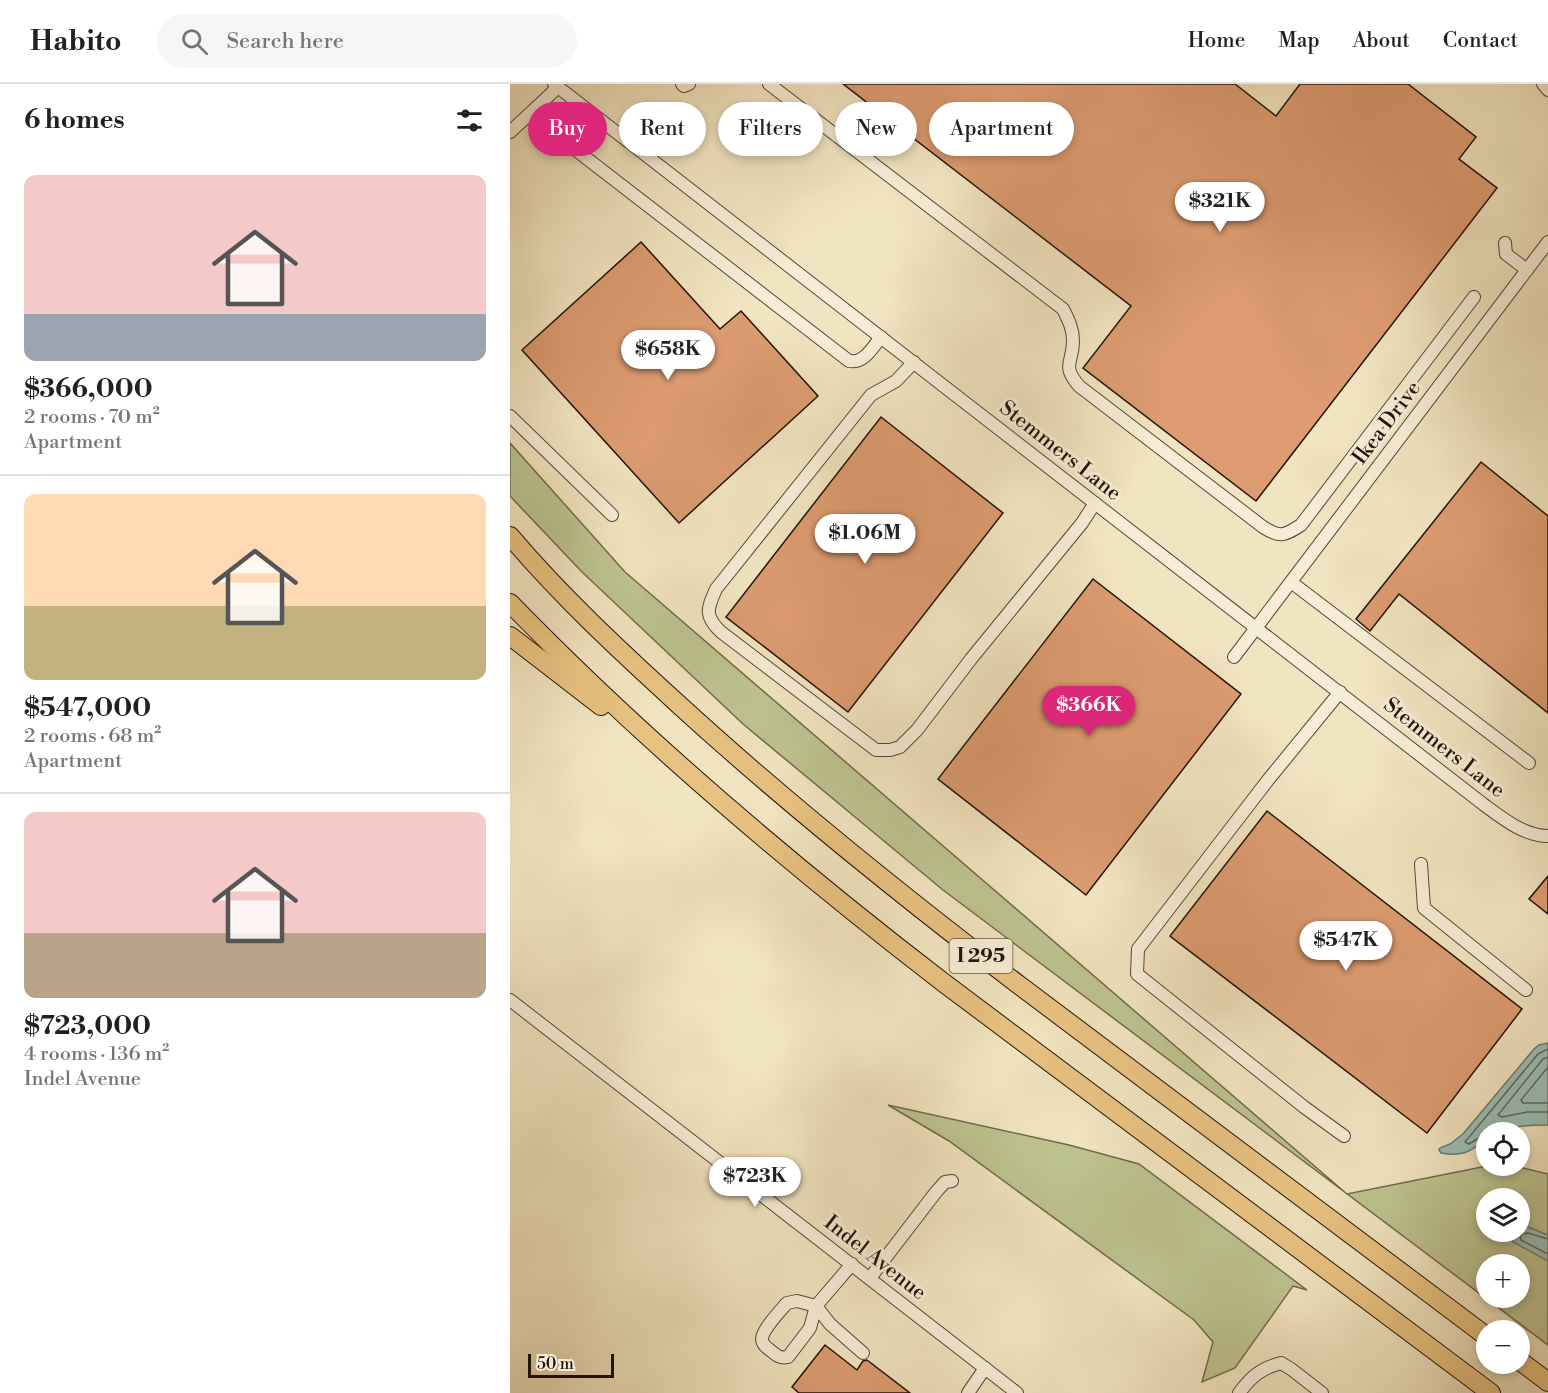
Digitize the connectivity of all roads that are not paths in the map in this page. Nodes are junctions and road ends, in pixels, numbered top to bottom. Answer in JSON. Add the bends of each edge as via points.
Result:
{"nodes":[{"id":1,"x":682,"y":84,"type":"edge"},
{"id":2,"x":688,"y":84,"type":"edge"},
{"id":3,"x":769,"y":84,"type":"edge"},
{"id":4,"x":1543,"y":84,"type":"edge"},
{"id":5,"x":556,"y":85,"type":"edge"},
{"id":6,"x":1548,"y":90,"type":"edge"},
{"id":7,"x":541,"y":102,"type":"edge"},
{"id":8,"x":528,"y":115,"type":"edge"},
{"id":9,"x":510,"y":132,"type":"edge"},
{"id":10,"x":585,"y":156,"type":"edge"},
{"id":11,"x":1548,"y":242,"type":"edge"},
{"id":12,"x":1505,"y":243,"type":"dead end"},
{"id":13,"x":1527,"y":270,"type":"junction"},
{"id":14,"x":1474,"y":297,"type":"dead end"},
{"id":15,"x":881,"y":337,"type":"junction"},
{"id":16,"x":914,"y":362,"type":"junction"},
{"id":17,"x":510,"y":416,"type":"edge"},
{"id":18,"x":1095,"y":503,"type":"junction"},
{"id":19,"x":612,"y":515,"type":"dead end"},
{"id":20,"x":510,"y":536,"type":"edge"},
{"id":21,"x":1291,"y":582,"type":"junction"},
{"id":22,"x":510,"y":603,"type":"edge"},
{"id":23,"x":1257,"y":627,"type":"junction"},
{"id":24,"x":510,"y":636,"type":"edge"},
{"id":25,"x":1234,"y":657,"type":"dead end"},
{"id":26,"x":1340,"y":692,"type":"junction"},
{"id":27,"x":1529,"y":763,"type":"dead end"},
{"id":28,"x":684,"y":769,"type":"junction"},
{"id":29,"x":1548,"y":836,"type":"edge"},
{"id":30,"x":1421,"y":864,"type":"dead end"},
{"id":31,"x":1527,"y":990,"type":"dead end"},
{"id":32,"x":510,"y":1000,"type":"edge"},
{"id":33,"x":1344,"y":1136,"type":"dead end"},
{"id":34,"x":952,"y":1181,"type":"dead end"},
{"id":35,"x":852,"y":1264,"type":"junction"},
{"id":36,"x":870,"y":1278,"type":"junction"},
{"id":37,"x":816,"y":1306,"type":"junction"},
{"id":38,"x":1476,"y":1328,"type":"edge"},
{"id":39,"x":863,"y":1353,"type":"dead end"},
{"id":40,"x":985,"y":1368,"type":"junction"},
{"id":41,"x":1530,"y":1368,"type":"edge"},
{"id":42,"x":1548,"y":1382,"type":"edge"},
{"id":43,"x":968,"y":1393,"type":"edge"},
{"id":44,"x":1017,"y":1393,"type":"edge"},
{"id":45,"x":1239,"y":1393,"type":"edge"},
{"id":46,"x":1322,"y":1393,"type":"edge"},
{"id":47,"x":1491,"y":1393,"type":"edge"}],
"edges":[{"from":1,"to":2,"type":"street"},
{"from":3,"to":14,"type":"street","via":[[1063,309],[1071,325],[1073,342],[1068,363],[1079,386],[1275,535],[1301,525]]},
{"from":4,"to":6,"type":"street"},
{"from":5,"to":7,"type":"street"},
{"from":5,"to":15,"type":"street","name":"Stemmers Lane"},
{"from":8,"to":9,"type":"street"},
{"from":10,"to":15,"type":"street","via":[[849,361],[863,359]]},
{"from":11,"to":13,"type":"street","name":"Ikea Drive"},
{"from":12,"to":13,"type":"street","via":[[1506,254]]},
{"from":13,"to":21,"type":"street","name":"Ikea Drive"},
{"from":15,"to":16,"type":"street","name":"Stemmers Lane"},
{"from":16,"to":18,"type":"street","name":"Stemmers Lane"},
{"from":16,"to":18,"type":"street","via":[[896,381],[871,395],[716,589],[708,607],[709,617],[721,632],[876,750],[900,747]]},
{"from":17,"to":19,"type":"street"},
{"from":18,"to":23,"type":"street","name":"Stemmers Lane"},
{"from":20,"to":38,"type":"highway","number":"I 295","via":[[554,586],[625,655],[832,839]]},
{"from":21,"to":23,"type":"street","name":"Ikea Drive"},
{"from":21,"to":27,"type":"street"},
{"from":22,"to":28,"type":"highway","number":"I 295"},
{"from":23,"to":25,"type":"street","name":"Ikea Drive"},
{"from":23,"to":26,"type":"street","name":"Stemmers Lane"},
{"from":24,"to":28,"type":"highway"},
{"from":26,"to":29,"type":"street","name":"Stemmers Lane","via":[[1510,824]]},
{"from":26,"to":33,"type":"street","via":[[1138,949],[1137,974]]},
{"from":28,"to":47,"type":"highway","number":"I 295","via":[[913,960]]},
{"from":30,"to":31,"type":"street","via":[[1424,908]]},
{"from":32,"to":35,"type":"street","name":"Indel Avenue"},
{"from":34,"to":36,"type":"street","via":[[945,1182],[936,1192]]},
{"from":35,"to":36,"type":"street","name":"Indel Avenue"},
{"from":35,"to":37,"type":"street"},
{"from":36,"to":40,"type":"street","name":"Indel Avenue"},
{"from":37,"to":37,"type":"street","via":[[810,1328],[788,1357],[782,1358],[765,1346],[764,1332],[787,1303],[798,1301]]},
{"from":37,"to":39,"type":"street"},
{"from":40,"to":43,"type":"street"},
{"from":40,"to":44,"type":"street","name":"Indel Avenue"},
{"from":41,"to":42,"type":"highway"},
{"from":45,"to":46,"type":"street","via":[[1253,1375],[1281,1363]]}]}
